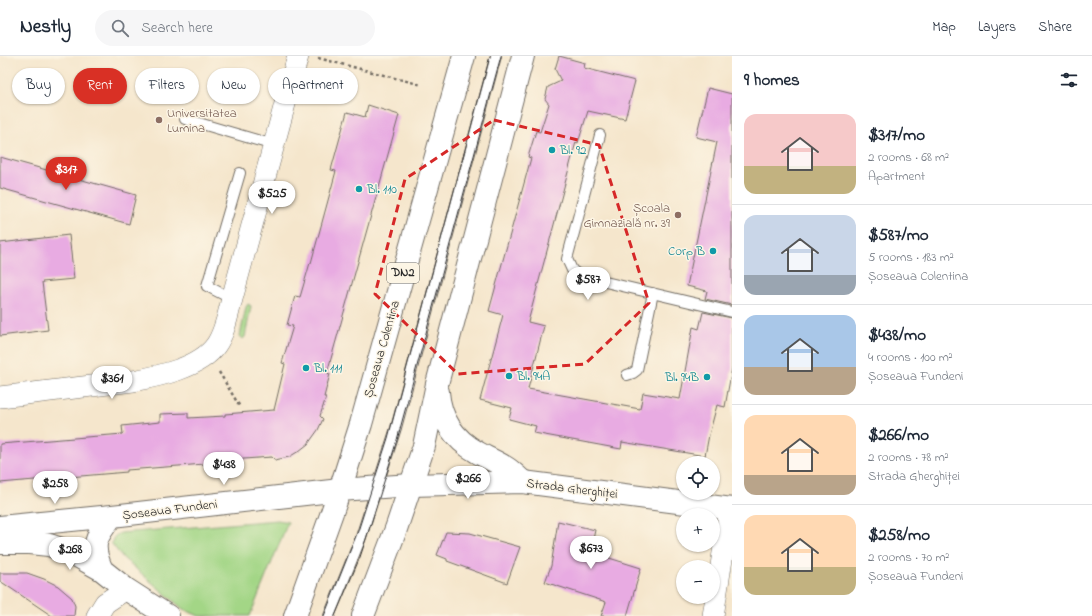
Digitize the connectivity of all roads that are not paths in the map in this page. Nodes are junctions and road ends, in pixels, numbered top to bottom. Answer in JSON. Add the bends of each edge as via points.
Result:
{"nodes":[{"id":1,"x":298,"y":56,"type":"edge"},
{"id":2,"x":464,"y":56,"type":"edge"},
{"id":3,"x":496,"y":56,"type":"edge"},
{"id":4,"x":523,"y":56,"type":"edge"},
{"id":5,"x":185,"y":119,"type":"dead end"},
{"id":6,"x":600,"y":135,"type":"dead end"},
{"id":7,"x":274,"y":145,"type":"junction"},
{"id":8,"x":240,"y":173,"type":"dead end"},
{"id":9,"x":653,"y":293,"type":"junction"},
{"id":10,"x":232,"y":299,"type":"junction"},
{"id":11,"x":732,"y":312,"type":"edge"},
{"id":12,"x":627,"y":375,"type":"dead end"},
{"id":13,"x":437,"y":384,"type":"junction"},
{"id":14,"x":0,"y":397,"type":"edge"},
{"id":15,"x":523,"y":482,"type":"junction"},
{"id":16,"x":411,"y":485,"type":"junction"},
{"id":17,"x":378,"y":486,"type":"junction"},
{"id":18,"x":340,"y":490,"type":"junction"},
{"id":19,"x":731,"y":506,"type":"edge"},
{"id":20,"x":112,"y":516,"type":"junction"},
{"id":21,"x":0,"y":527,"type":"edge"},
{"id":22,"x":0,"y":543,"type":"edge"},
{"id":23,"x":102,"y":570,"type":"junction"},
{"id":24,"x":126,"y":589,"type":"junction"},
{"id":25,"x":96,"y":616,"type":"edge"},
{"id":26,"x":151,"y":616,"type":"edge"},
{"id":27,"x":168,"y":616,"type":"edge"},
{"id":28,"x":294,"y":616,"type":"edge"},
{"id":29,"x":329,"y":616,"type":"edge"},
{"id":30,"x":363,"y":616,"type":"edge"},
{"id":31,"x":713,"y":616,"type":"edge"}],
"edges":[{"from":1,"to":7,"type":"street"},
{"from":2,"to":18,"type":"main road","name":"Șoseaua Colentina","number":"DN2","via":[[363,417]]},
{"from":3,"to":17,"type":"lane","via":[[400,416]]},
{"from":4,"to":13,"type":"main road"},
{"from":5,"to":7,"type":"lane"},
{"from":6,"to":9,"type":"lane","via":[[567,259],[569,265],[580,276]]},
{"from":7,"to":10,"type":"street"},
{"from":8,"to":10,"type":"lane","via":[[207,286]]},
{"from":9,"to":11,"type":"lane"},
{"from":9,"to":12,"type":"lane","via":[[637,370]]},
{"from":10,"to":14,"type":"street","via":[[216,346],[190,365],[133,381]]},
{"from":13,"to":15,"type":"main road","via":[[442,414],[456,435],[476,452],[512,472]]},
{"from":13,"to":16,"type":"main road","via":[[424,446]]},
{"from":15,"to":16,"type":"main road","name":"Strada Gherghiței"},
{"from":15,"to":19,"type":"main road","name":"Strada Gherghiței"},
{"from":16,"to":17,"type":"main road","name":"Șoseaua Fundeni"},
{"from":16,"to":30,"type":"main road"},
{"from":17,"to":18,"type":"main road","name":"Șoseaua Fundeni"},
{"from":17,"to":29,"type":"lane","via":[[361,537]]},
{"from":18,"to":20,"type":"main road","name":"Șoseaua Fundeni"},
{"from":18,"to":28,"type":"main road","name":"Șoseaua Colentina","number":"DN2"},
{"from":19,"to":31,"type":"street"},
{"from":20,"to":21,"type":"main road","name":"Șoseaua Fundeni"},
{"from":20,"to":23,"type":"main road","via":[[95,546]]},
{"from":22,"to":23,"type":"main road","via":[[49,545],[82,558]]},
{"from":23,"to":24,"type":"main road"},
{"from":24,"to":25,"type":"street","via":[[105,603]]},
{"from":24,"to":26,"type":"main road"},
{"from":24,"to":27,"type":"main road"}]}
